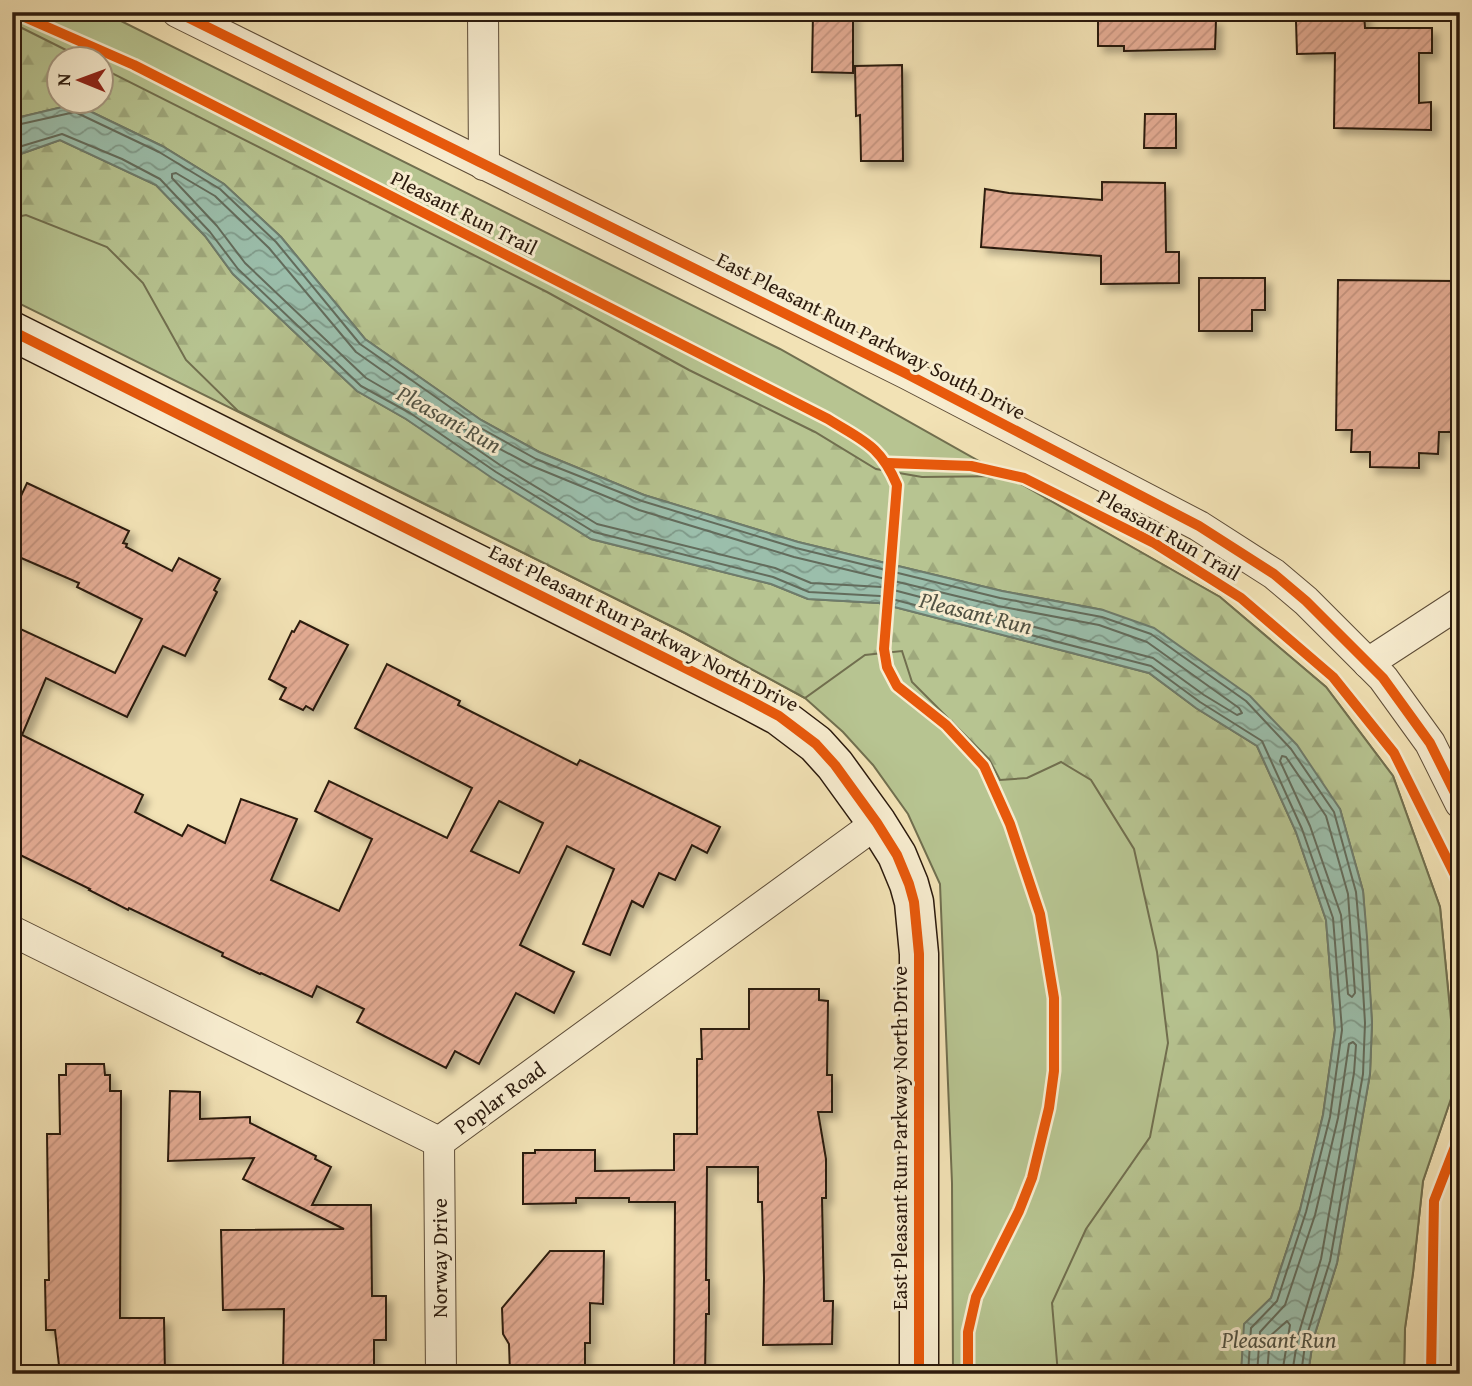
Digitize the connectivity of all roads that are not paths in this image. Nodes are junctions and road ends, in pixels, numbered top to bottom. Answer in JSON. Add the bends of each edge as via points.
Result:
{"nodes":[{"id":1,"x":177,"y":12,"type":"edge"},
{"id":2,"x":483,"y":12,"type":"edge"},
{"id":3,"x":484,"y":165,"type":"junction"},
{"id":4,"x":12,"y":331,"type":"edge"},
{"id":5,"x":1460,"y":603,"type":"edge"},
{"id":6,"x":1368,"y":663,"type":"junction"},
{"id":7,"x":1460,"y":803,"type":"edge"},
{"id":8,"x":877,"y":822,"type":"junction"},
{"id":9,"x":12,"y":931,"type":"edge"},
{"id":10,"x":439,"y":1142,"type":"junction"},
{"id":11,"x":441,"y":1374,"type":"edge"},
{"id":12,"x":919,"y":1374,"type":"edge"}],
"edges":[{"from":1,"to":3,"type":"street","name":"East Pleasant Run Parkway South Drive"},
{"from":2,"to":3,"type":"street"},
{"from":3,"to":6,"type":"street","name":"East Pleasant Run Parkway South Drive","via":[[907,374],[1199,526],[1274,574]]},
{"from":4,"to":8,"type":"main road","name":"East Pleasant Run Parkway North Drive","via":[[779,716],[816,744]]},
{"from":5,"to":6,"type":"street"},
{"from":6,"to":7,"type":"street","name":"East Pleasant Run Parkway South Drive","via":[[1430,743]]},
{"from":8,"to":10,"type":"street","name":"Poplar Road"},
{"from":8,"to":12,"type":"main road","name":"East Pleasant Run Parkway North Drive","via":[[909,884],[919,954]]},
{"from":9,"to":10,"type":"street","name":"Poplar Road"},
{"from":10,"to":11,"type":"street","name":"Norway Drive"}]}
